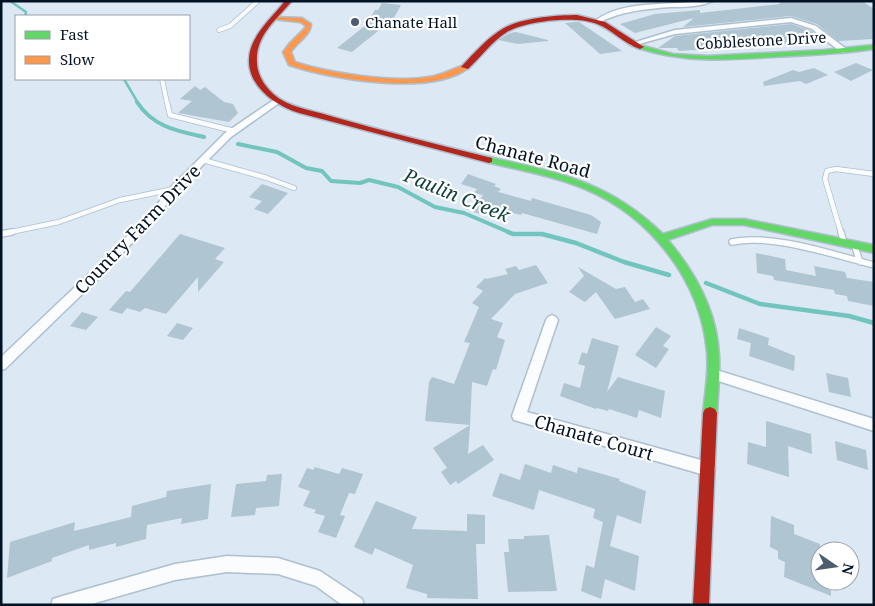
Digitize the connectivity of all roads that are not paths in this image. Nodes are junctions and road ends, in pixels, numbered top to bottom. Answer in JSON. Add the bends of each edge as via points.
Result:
{"nodes":[{"id":1,"x":258,"y":1,"type":"edge"},
{"id":2,"x":289,"y":1,"type":"edge"},
{"id":3,"x":710,"y":1,"type":"edge"},
{"id":4,"x":275,"y":18,"type":"junction"},
{"id":5,"x":598,"y":22,"type":"junction"},
{"id":6,"x":220,"y":30,"type":"dead end"},
{"id":7,"x":632,"y":44,"type":"junction"},
{"id":8,"x":874,"y":47,"type":"edge"},
{"id":9,"x":845,"y":51,"type":"junction"},
{"id":10,"x":162,"y":80,"type":"edge"},
{"id":11,"x":278,"y":101,"type":"junction"},
{"id":12,"x":234,"y":131,"type":"junction"},
{"id":13,"x":203,"y":160,"type":"junction"},
{"id":14,"x":874,"y":174,"type":"edge"},
{"id":15,"x":294,"y":188,"type":"dead end"},
{"id":16,"x":174,"y":189,"type":"junction"},
{"id":17,"x":1,"y":234,"type":"edge"},
{"id":18,"x":661,"y":238,"type":"junction"},
{"id":19,"x":732,"y":242,"type":"dead end"},
{"id":20,"x":850,"y":245,"type":"junction"},
{"id":21,"x":874,"y":249,"type":"edge"},
{"id":22,"x":860,"y":262,"type":"junction"},
{"id":23,"x":874,"y":265,"type":"edge"},
{"id":24,"x":552,"y":320,"type":"dead end"},
{"id":25,"x":1,"y":365,"type":"edge"},
{"id":26,"x":713,"y":374,"type":"junction"},
{"id":27,"x":874,"y":425,"type":"edge"},
{"id":28,"x":708,"y":470,"type":"junction"},
{"id":29,"x":59,"y":605,"type":"edge"},
{"id":30,"x":356,"y":605,"type":"edge"},
{"id":31,"x":701,"y":605,"type":"edge"}],
"edges":[{"from":1,"to":6,"type":"lane","via":[[230,26]]},
{"from":2,"to":4,"type":"street","name":"Chanate Road"},
{"from":3,"to":5,"type":"street","via":[[633,5]]},
{"from":4,"to":5,"type":"street","name":"Cobblestone Drive","via":[[302,20],[308,24],[308,29],[288,48],[287,54],[292,63],[403,82],[456,73],[494,37],[513,26],[575,17]]},
{"from":4,"to":11,"type":"street","name":"Chanate Road","via":[[259,39],[253,59],[258,80]]},
{"from":5,"to":7,"type":"street","name":"Cobblestone Drive"},
{"from":7,"to":9,"type":"street","name":"Cobblestone Drive","via":[[672,56],[702,60]]},
{"from":7,"to":9,"type":"street","via":[[675,32],[792,20],[805,22],[828,35]]},
{"from":8,"to":9,"type":"street","name":"Cobblestone Drive"},
{"from":10,"to":12,"type":"lane","via":[[170,116]]},
{"from":11,"to":12,"type":"street","name":"Country Farm Drive"},
{"from":11,"to":18,"type":"street","name":"Chanate Road","via":[[403,140],[587,187],[617,203]]},
{"from":12,"to":13,"type":"street","name":"Country Farm Drive"},
{"from":13,"to":15,"type":"lane"},
{"from":13,"to":16,"type":"street","name":"Country Farm Drive"},
{"from":14,"to":20,"type":"lane","via":[[836,169],[827,172],[825,179]]},
{"from":16,"to":17,"type":"lane","via":[[120,200],[59,222]]},
{"from":16,"to":25,"type":"street","name":"Country Farm Drive","via":[[101,269]]},
{"from":18,"to":20,"type":"street","via":[[712,222],[727,221]]},
{"from":18,"to":26,"type":"street","name":"Chanate Road","via":[[678,257],[702,301],[711,332]]},
{"from":19,"to":22,"type":"lane","via":[[743,238],[767,240]]},
{"from":20,"to":21,"type":"street"},
{"from":20,"to":22,"type":"lane"},
{"from":22,"to":23,"type":"lane"},
{"from":24,"to":28,"type":"street","name":"Chanate Court","via":[[519,416]]},
{"from":26,"to":27,"type":"street"},
{"from":26,"to":28,"type":"street","name":"Chanate Road"},
{"from":28,"to":31,"type":"street","name":"Chanate Road"},
{"from":29,"to":30,"type":"street","via":[[175,572],[227,564],[278,566],[320,579]]}]}
